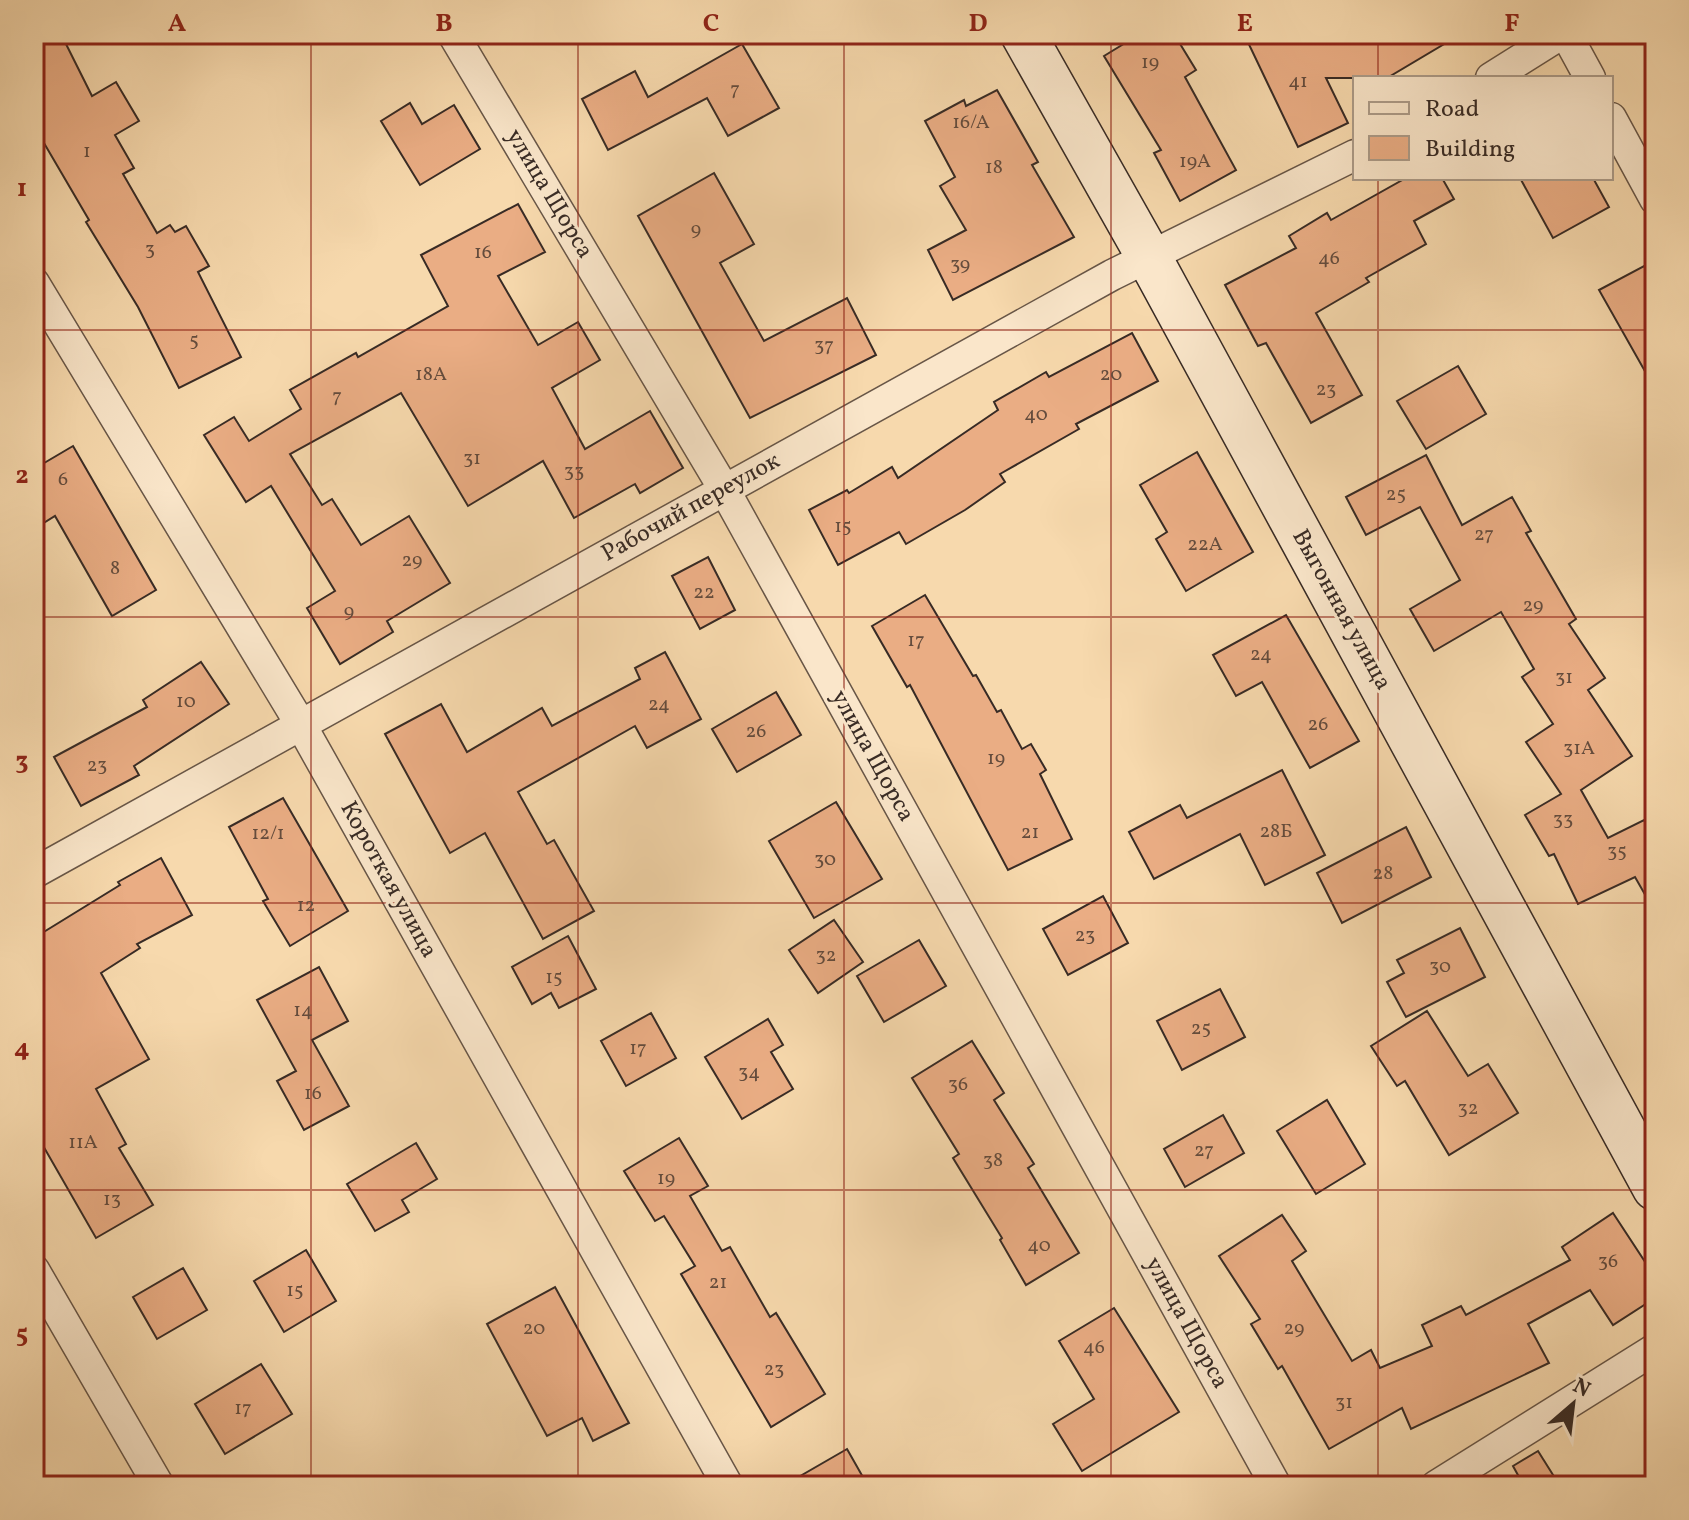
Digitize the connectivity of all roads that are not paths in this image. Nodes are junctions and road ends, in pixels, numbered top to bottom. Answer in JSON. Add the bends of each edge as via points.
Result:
{"nodes":[{"id":1,"x":453,"y":34,"type":"edge"},
{"id":2,"x":1023,"y":34,"type":"edge"},
{"id":3,"x":1563,"y":34,"type":"edge"},
{"id":4,"x":1494,"y":76,"type":"edge"},
{"id":5,"x":1589,"y":76,"type":"edge"},
{"id":6,"x":1613,"y":122,"type":"edge"},
{"id":7,"x":1353,"y":156,"type":"edge"},
{"id":8,"x":1655,"y":199,"type":"edge"},
{"id":9,"x":1150,"y":259,"type":"junction"},
{"id":10,"x":34,"y":283,"type":"edge"},
{"id":11,"x":724,"y":489,"type":"junction"},
{"id":12,"x":301,"y":725,"type":"junction"},
{"id":13,"x":34,"y":873,"type":"edge"},
{"id":14,"x":1655,"y":1188,"type":"edge"},
{"id":15,"x":34,"y":1270,"type":"edge"},
{"id":16,"x":1655,"y":1349,"type":"edge"},
{"id":17,"x":159,"y":1486,"type":"edge"},
{"id":18,"x":728,"y":1486,"type":"edge"},
{"id":19,"x":1276,"y":1486,"type":"edge"},
{"id":20,"x":1436,"y":1486,"type":"edge"}],
"edges":[{"from":1,"to":11,"type":"street","name":"улица Щорса"},
{"from":2,"to":9,"type":"street","name":"Выгонная улица"},
{"from":3,"to":4,"type":"street"},
{"from":3,"to":5,"type":"street"},
{"from":6,"to":8,"type":"street"},
{"from":7,"to":9,"type":"street","name":"Рабочий переулок"},
{"from":9,"to":11,"type":"street","name":"Рабочий переулок"},
{"from":9,"to":14,"type":"street","name":"Выгонная улица"},
{"from":10,"to":12,"type":"street","name":"Короткая улица"},
{"from":11,"to":12,"type":"street","name":"Рабочий переулок"},
{"from":11,"to":19,"type":"street","name":"улица Щорса"},
{"from":12,"to":13,"type":"street","name":"Рабочий переулок"},
{"from":12,"to":18,"type":"street","name":"Короткая улица"},
{"from":15,"to":17,"type":"street"},
{"from":16,"to":20,"type":"street"}]}
